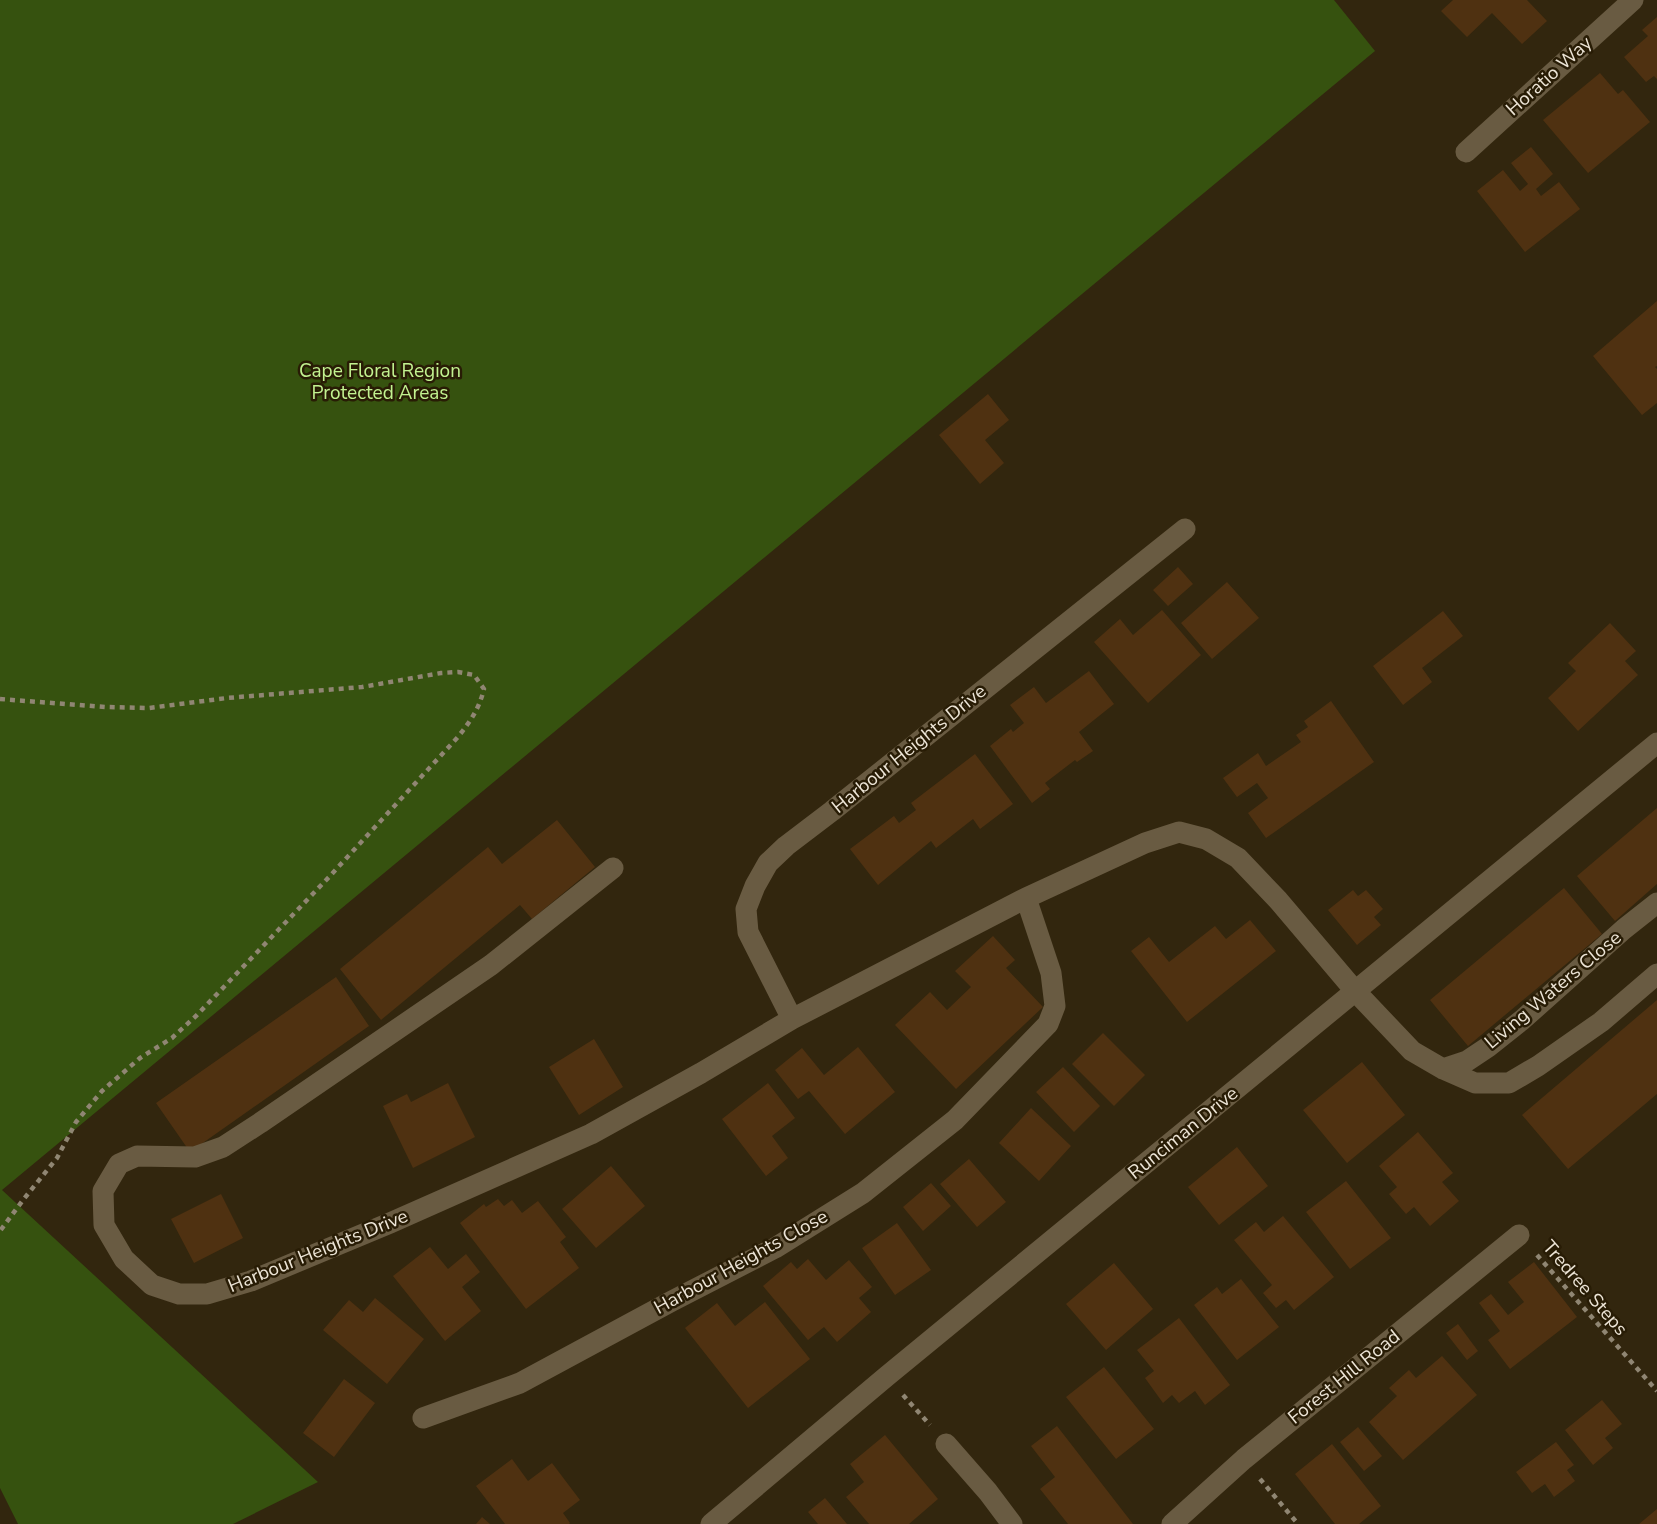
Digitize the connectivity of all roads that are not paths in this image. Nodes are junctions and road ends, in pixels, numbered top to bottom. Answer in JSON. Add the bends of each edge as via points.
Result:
{"nodes":[{"id":1,"x":1633,"y":0,"type":"edge"},
{"id":2,"x":1466,"y":152,"type":"dead end"},
{"id":3,"x":1185,"y":529,"type":"dead end"},
{"id":4,"x":1657,"y":743,"type":"edge"},
{"id":5,"x":613,"y":868,"type":"dead end"},
{"id":6,"x":1026,"y":898,"type":"junction"},
{"id":7,"x":1657,"y":903,"type":"edge"},
{"id":8,"x":1657,"y":974,"type":"edge"},
{"id":9,"x":1356,"y":992,"type":"junction"},
{"id":10,"x":792,"y":1019,"type":"junction"},
{"id":11,"x":1443,"y":1069,"type":"junction"},
{"id":12,"x":1519,"y":1235,"type":"road end"},
{"id":13,"x":423,"y":1418,"type":"dead end"},
{"id":14,"x":946,"y":1444,"type":"dead end"},
{"id":15,"x":711,"y":1524,"type":"edge"},
{"id":16,"x":1012,"y":1524,"type":"edge"},
{"id":17,"x":1172,"y":1524,"type":"edge"}],
"edges":[{"from":1,"to":2,"type":"street","name":"Horatio Way"},
{"from":3,"to":10,"type":"street","name":"Harbour Heights Drive","via":[[768,863],[746,909],[748,932]]},
{"from":4,"to":9,"type":"street","name":"Runciman Drive"},
{"from":5,"to":10,"type":"street","name":"Harbour Heights Drive","via":[[491,965],[223,1147],[195,1157],[137,1156],[119,1164],[103,1191],[104,1226],[124,1259],[152,1285],[179,1294],[207,1294],[251,1281],[591,1134]]},
{"from":6,"to":9,"type":"street","name":"Harbour Heights Drive","via":[[1144,843],[1179,832],[1206,839],[1238,858]]},
{"from":6,"to":10,"type":"street","name":"Harbour Heights Drive"},
{"from":6,"to":13,"type":"street","name":"Harbour Heights Close","via":[[1051,973],[1055,1006],[1048,1024],[956,1120],[863,1193],[775,1248],[520,1384]]},
{"from":7,"to":11,"type":"street","name":"Living Waters Close","via":[[1488,1047]]},
{"from":8,"to":11,"type":"street","via":[[1601,1022],[1508,1083],[1475,1083]]},
{"from":9,"to":11,"type":"street","via":[[1412,1051]]},
{"from":9,"to":15,"type":"street","name":"Runciman Drive"},
{"from":12,"to":17,"type":"street","name":"Forest Hill Road","via":[[1244,1459]]},
{"from":14,"to":16,"type":"street"}]}
